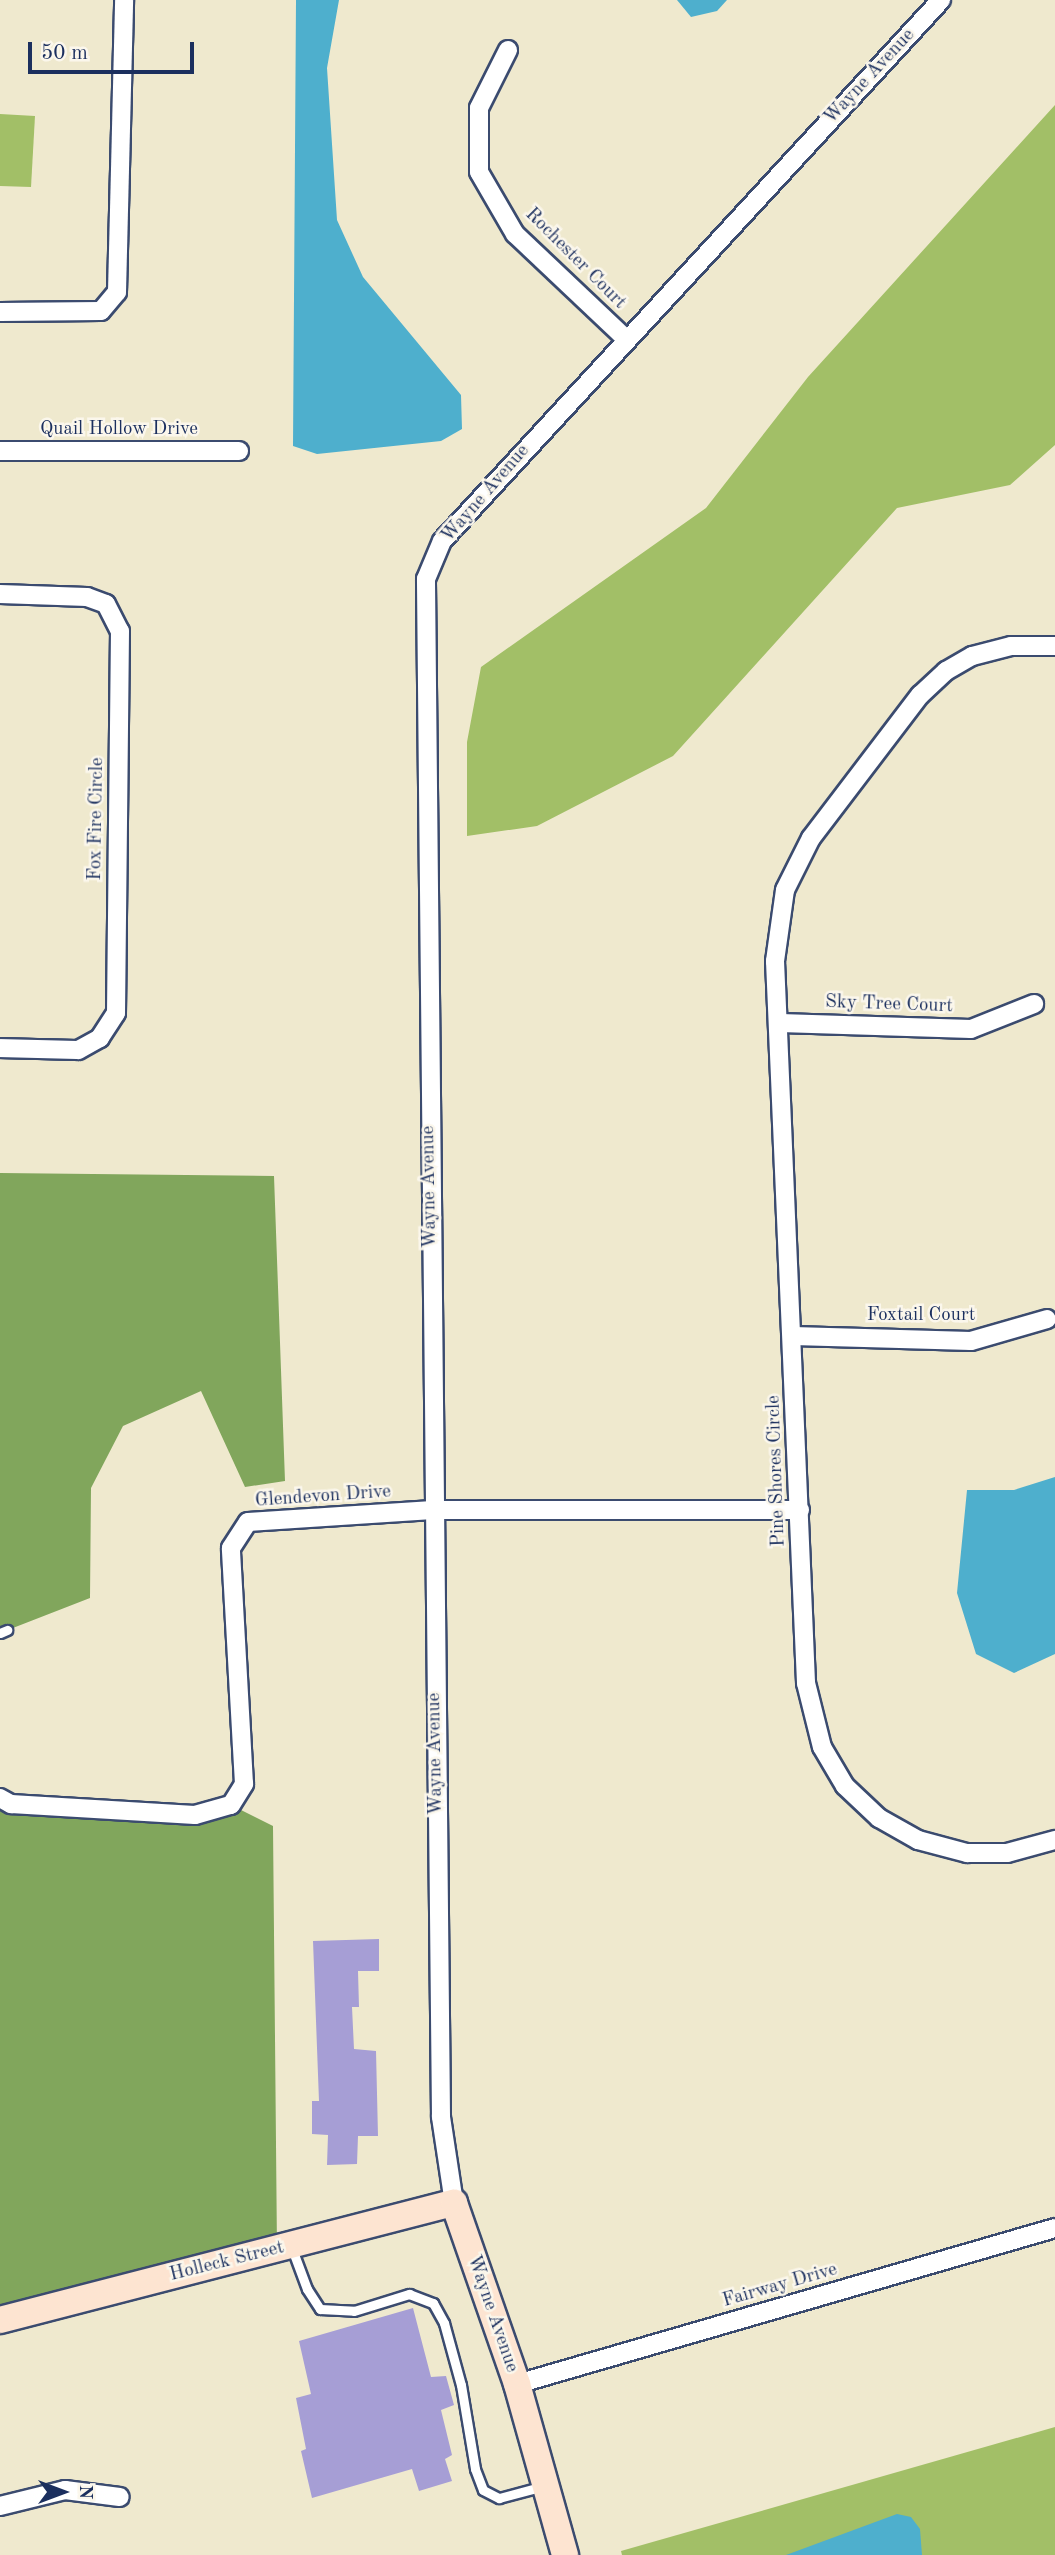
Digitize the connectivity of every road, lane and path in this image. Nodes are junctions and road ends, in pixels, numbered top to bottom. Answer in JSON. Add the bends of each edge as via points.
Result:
{"nodes":[{"id":1,"x":124,"y":0,"type":"edge"},
{"id":2,"x":941,"y":0,"type":"edge"},
{"id":3,"x":508,"y":51,"type":"dead end"},
{"id":4,"x":0,"y":312,"type":"edge"},
{"id":5,"x":626,"y":339,"type":"junction"},
{"id":6,"x":0,"y":450,"type":"edge"},
{"id":7,"x":239,"y":451,"type":"dead end"},
{"id":8,"x":0,"y":594,"type":"edge"},
{"id":9,"x":1055,"y":646,"type":"edge"},
{"id":10,"x":1034,"y":1004,"type":"dead end"},
{"id":11,"x":780,"y":1023,"type":"junction"},
{"id":12,"x":0,"y":1048,"type":"edge"},
{"id":13,"x":1048,"y":1319,"type":"dead end"},
{"id":14,"x":793,"y":1336,"type":"junction"},
{"id":15,"x":433,"y":1510,"type":"junction"},
{"id":16,"x":800,"y":1510,"type":"junction"},
{"id":17,"x":0,"y":1798,"type":"edge"},
{"id":18,"x":1055,"y":1840,"type":"edge"},
{"id":19,"x":454,"y":2203,"type":"junction"},
{"id":20,"x":1055,"y":2228,"type":"edge"},
{"id":21,"x":290,"y":2245,"type":"junction"},
{"id":22,"x":0,"y":2320,"type":"edge"},
{"id":23,"x":517,"y":2384,"type":"junction"},
{"id":24,"x":545,"y":2486,"type":"junction"},
{"id":25,"x":120,"y":2497,"type":"dead end"},
{"id":26,"x":0,"y":2506,"type":"edge"},
{"id":27,"x":565,"y":2555,"type":"edge"}],
"edges":[{"from":1,"to":4,"type":"street","via":[[117,292],[101,311]]},
{"from":2,"to":5,"type":"street","name":"Wayne Avenue"},
{"from":3,"to":5,"type":"street","name":"Rochester Court","via":[[479,108],[479,172],[514,234]]},
{"from":5,"to":15,"type":"street","name":"Wayne Avenue","via":[[442,541],[426,579]]},
{"from":6,"to":7,"type":"street","name":"Quail Hollow Drive"},
{"from":8,"to":12,"type":"street","name":"Fox Fire Circle","via":[[88,597],[106,604],[120,631],[116,1013],[100,1038],[78,1050]]},
{"from":9,"to":11,"type":"street","name":"Pine Shores Circle","via":[[1012,646],[972,656],[946,671],[920,695],[811,838],[785,890],[779,914],[775,961]]},
{"from":10,"to":11,"type":"street","name":"Sky Tree Court","via":[[971,1029]]},
{"from":11,"to":14,"type":"street","name":"Pine Shores Circle"},
{"from":13,"to":14,"type":"street","name":"Foxtail Court","via":[[971,1341]]},
{"from":14,"to":16,"type":"street","name":"Pine Shores Circle"},
{"from":15,"to":16,"type":"street","name":"Glendevon Drive"},
{"from":15,"to":17,"type":"street","name":"Glendevon Drive","via":[[248,1522],[231,1548],[244,1784],[231,1805],[195,1815],[11,1804]]},
{"from":15,"to":19,"type":"street","name":"Wayne Avenue","via":[[441,2117]]},
{"from":16,"to":18,"type":"street","name":"Pine Shores Circle","via":[[806,1683],[822,1747],[845,1786],[878,1818],[930,1844],[967,1853],[1007,1853]]},
{"from":19,"to":21,"type":"street","name":"Holleck Street"},
{"from":19,"to":23,"type":"street","name":"Wayne Avenue"},
{"from":20,"to":23,"type":"street","name":"Fairway Drive"},
{"from":21,"to":22,"type":"street","name":"Holleck Street"},
{"from":21,"to":24,"type":"lane","via":[[320,2309],[354,2311],[409,2294],[433,2303],[444,2323],[483,2490],[499,2498]]},
{"from":23,"to":24,"type":"street","name":"Wayne Avenue"},
{"from":24,"to":27,"type":"street","name":"Wayne Avenue"},
{"from":25,"to":26,"type":"street","via":[[65,2490]]}]}
